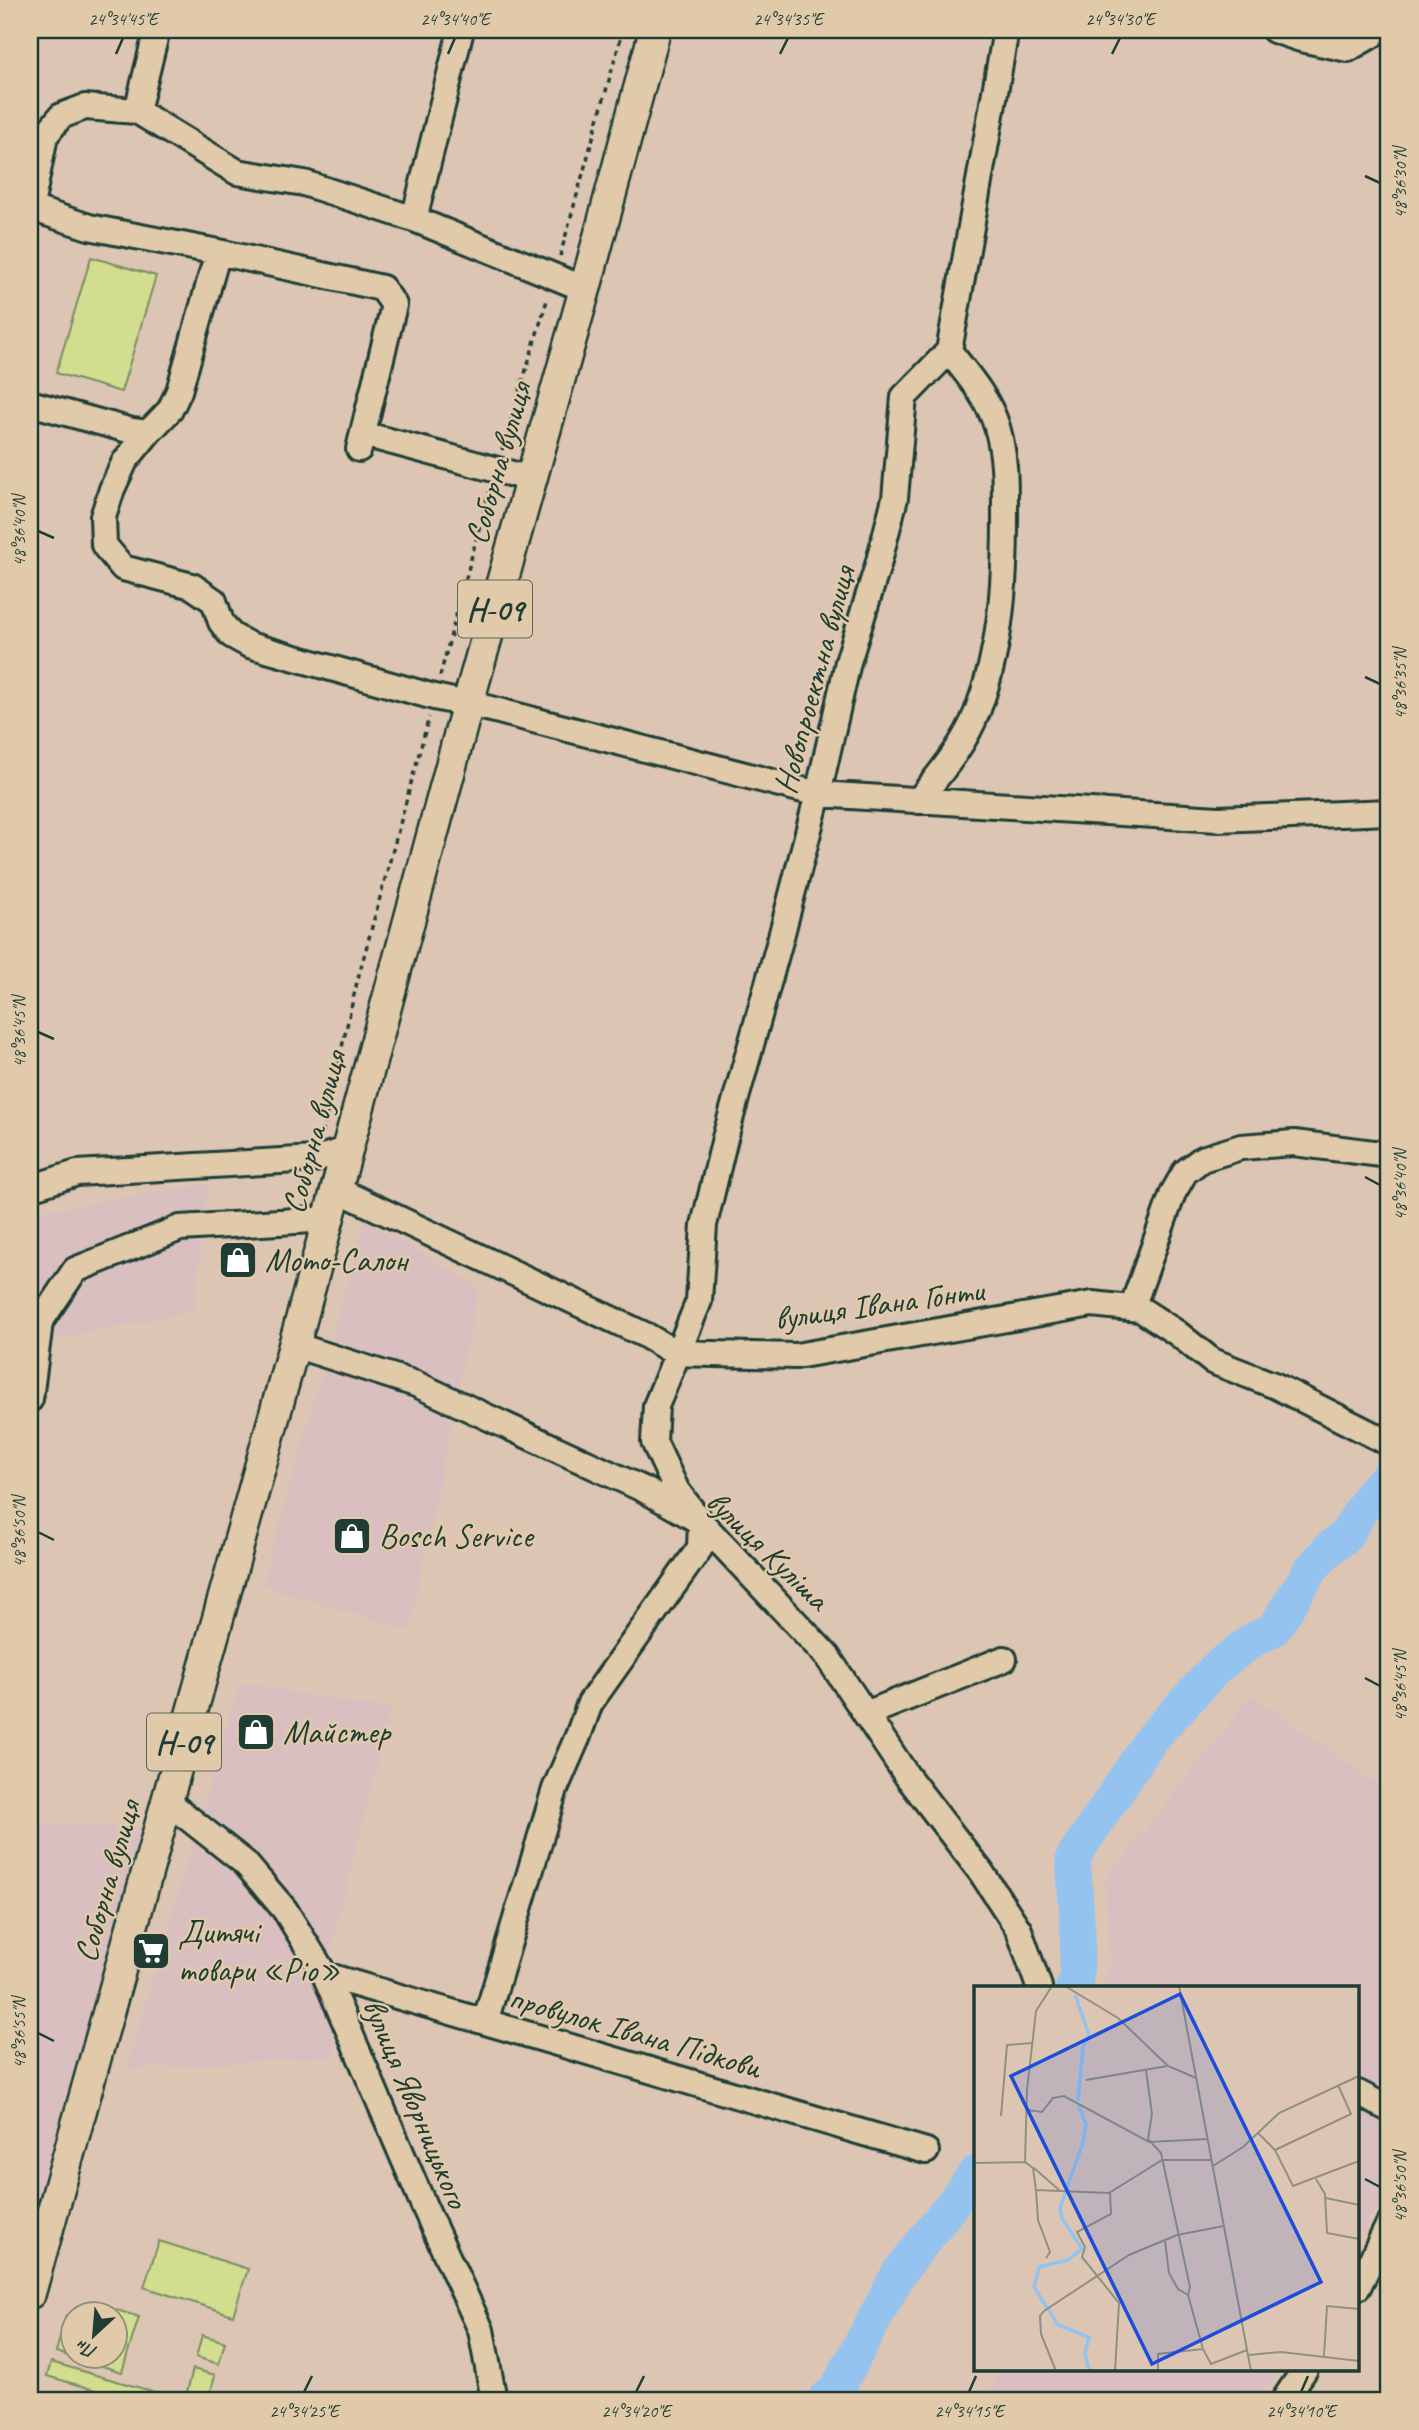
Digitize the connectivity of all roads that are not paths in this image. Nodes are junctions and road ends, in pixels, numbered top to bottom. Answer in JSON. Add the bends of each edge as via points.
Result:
{"nodes":[{"id":1,"x":157,"y":30,"type":"edge"},
{"id":2,"x":461,"y":30,"type":"edge"},
{"id":3,"x":655,"y":30,"type":"edge"},
{"id":4,"x":1006,"y":30,"type":"edge"},
{"id":5,"x":1274,"y":30,"type":"edge"},
{"id":6,"x":1375,"y":30,"type":"edge"},
{"id":7,"x":137,"y":111,"type":"junction"},
{"id":8,"x":30,"y":210,"type":"edge"},
{"id":9,"x":414,"y":219,"type":"junction"},
{"id":10,"x":218,"y":252,"type":"junction"},
{"id":11,"x":585,"y":289,"type":"junction"},
{"id":12,"x":949,"y":351,"type":"junction"},
{"id":13,"x":30,"y":403,"type":"edge"},
{"id":14,"x":148,"y":433,"type":"junction"},
{"id":15,"x":531,"y":480,"type":"junction"},
{"id":16,"x":468,"y":703,"type":"junction"},
{"id":17,"x":818,"y":794,"type":"junction"},
{"id":18,"x":918,"y":801,"type":"junction"},
{"id":19,"x":1389,"y":811,"type":"edge"},
{"id":20,"x":347,"y":1150,"type":"junction"},
{"id":21,"x":1389,"y":1155,"type":"edge"},
{"id":22,"x":30,"y":1188,"type":"edge"},
{"id":23,"x":338,"y":1190,"type":"junction"},
{"id":24,"x":329,"y":1219,"type":"junction"},
{"id":25,"x":1132,"y":1308,"type":"junction"},
{"id":26,"x":295,"y":1345,"type":"junction"},
{"id":27,"x":676,"y":1353,"type":"junction"},
{"id":28,"x":30,"y":1399,"type":"edge"},
{"id":29,"x":1381,"y":1439,"type":"edge"},
{"id":30,"x":701,"y":1522,"type":"junction"},
{"id":31,"x":1004,"y":1659,"type":"dead end"},
{"id":32,"x":866,"y":1714,"type":"junction"},
{"id":33,"x":168,"y":1802,"type":"junction"},
{"id":34,"x":326,"y":1975,"type":"junction"},
{"id":35,"x":1039,"y":1986,"type":"edge"},
{"id":36,"x":485,"y":2022,"type":"junction"},
{"id":37,"x":1360,"y":2094,"type":"edge"},
{"id":38,"x":1389,"y":2109,"type":"edge"},
{"id":39,"x":926,"y":2151,"type":"dead end"},
{"id":40,"x":1389,"y":2224,"type":"edge"},
{"id":41,"x":1360,"y":2283,"type":"edge"},
{"id":42,"x":30,"y":2293,"type":"edge"},
{"id":43,"x":1304,"y":2370,"type":"edge"},
{"id":44,"x":494,"y":2400,"type":"edge"},
{"id":45,"x":1284,"y":2400,"type":"edge"}],
"edges":[{"from":1,"to":7,"type":"street"},
{"from":2,"to":9,"type":"street"},
{"from":3,"to":11,"type":"main road","name":"Соборна вулиця","number":"Н-09"},
{"from":4,"to":12,"type":"street"},
{"from":5,"to":6,"type":"street","via":[[1348,49]]},
{"from":7,"to":8,"type":"street","via":[[85,107],[61,116],[45,136]]},
{"from":7,"to":9,"type":"street","via":[[237,172],[304,183]]},
{"from":8,"to":10,"type":"street","via":[[89,227]]},
{"from":9,"to":11,"type":"street"},
{"from":10,"to":14,"type":"street","via":[[179,391],[170,410]]},
{"from":10,"to":15,"type":"street","via":[[382,288],[394,305],[361,442]]},
{"from":11,"to":15,"type":"main road","name":"Соборна вулиця","number":"Н-09"},
{"from":12,"to":17,"type":"street","name":"Новопроектна вулиця","via":[[904,397],[894,498],[848,662]]},
{"from":12,"to":18,"type":"street","via":[[974,382],[997,426],[1006,474],[1005,562],[1001,616],[977,712],[964,740]]},
{"from":13,"to":14,"type":"street"},
{"from":14,"to":16,"type":"street","via":[[125,461],[103,517],[104,545],[123,568],[191,586],[214,600],[231,635],[249,645]]},
{"from":15,"to":16,"type":"main road","name":"Соборна вулиця","number":"Н-09"},
{"from":16,"to":17,"type":"street"},
{"from":16,"to":20,"type":"main road","name":"Соборна вулиця","number":"Н-09"},
{"from":17,"to":18,"type":"street"},
{"from":17,"to":27,"type":"street","name":"Новопроектна вулиця","via":[[704,1224],[699,1301]]},
{"from":18,"to":19,"type":"street","via":[[1218,819]]},
{"from":20,"to":22,"type":"street","via":[[315,1159],[77,1173]]},
{"from":20,"to":23,"type":"main road","name":"Соборна вулиця","number":"Н-09"},
{"from":21,"to":25,"type":"street","via":[[1294,1143],[1241,1147],[1202,1159],[1185,1172],[1172,1193]]},
{"from":23,"to":24,"type":"main road","name":"Соборна вулиця","number":"Н-09"},
{"from":23,"to":27,"type":"street","name":"вулиця Івана Гонти"},
{"from":24,"to":26,"type":"main road","name":"Соборна вулиця","number":"Н-09"},
{"from":24,"to":28,"type":"street","via":[[180,1228],[75,1270],[40,1322]]},
{"from":25,"to":27,"type":"street","name":"вулиця Івана Гонти","via":[[1093,1304],[796,1356]]},
{"from":25,"to":29,"type":"street","name":"вулиця Івана Гонти","via":[[1178,1333],[1212,1361]]},
{"from":26,"to":30,"type":"street","name":"вулиця Куліша","via":[[416,1384],[646,1490]]},
{"from":26,"to":33,"type":"main road","name":"Соборна вулиця","number":"Н-09"},
{"from":27,"to":30,"type":"street","name":"Новопроектна вулиця","via":[[656,1406],[654,1442],[677,1491]]},
{"from":30,"to":32,"type":"street","name":"вулиця Куліша","via":[[827,1656]]},
{"from":30,"to":36,"type":"street","via":[[700,1548],[590,1703],[555,1789]]},
{"from":31,"to":32,"type":"street"},
{"from":32,"to":35,"type":"street","name":"вулиця Куліша","via":[[1019,1930]]},
{"from":33,"to":34,"type":"street","name":"вулиця Яворницького","via":[[244,1863],[285,1910]]},
{"from":33,"to":42,"type":"main road","name":"Соборна вулиця","number":"Н-09"},
{"from":34,"to":36,"type":"street","name":"провулок Івана Підкови"},
{"from":34,"to":44,"type":"street","name":"вулиця Яворницького","via":[[481,2330]]},
{"from":36,"to":39,"type":"street","name":"провулок Івана Підкови"},
{"from":37,"to":38,"type":"street"},
{"from":40,"to":41,"type":"street"},
{"from":43,"to":45,"type":"street"}]}
